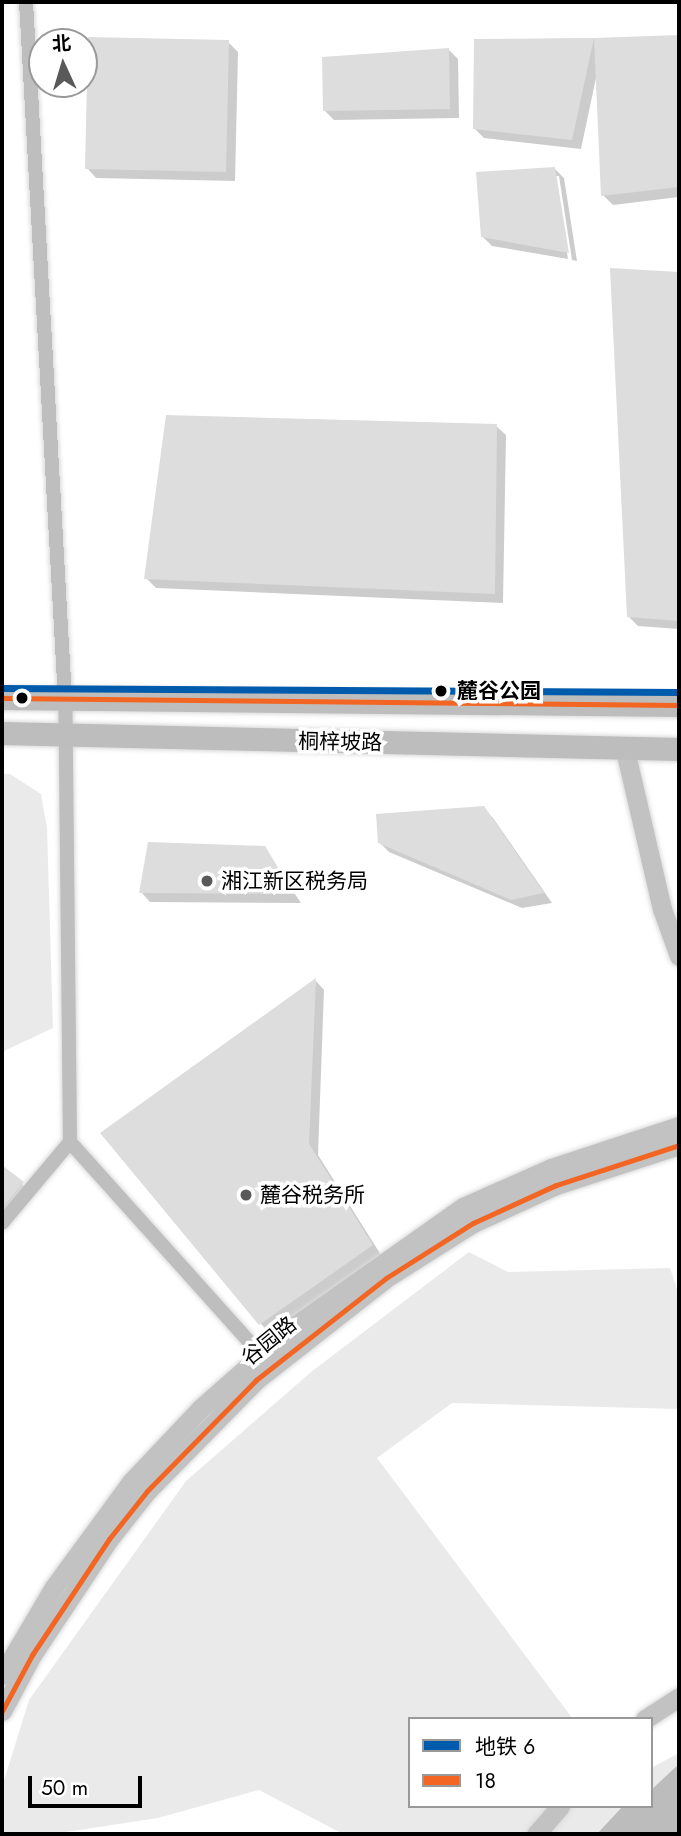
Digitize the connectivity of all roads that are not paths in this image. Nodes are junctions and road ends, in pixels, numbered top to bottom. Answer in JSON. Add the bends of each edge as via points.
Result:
{"nodes":[{"id":1,"x":26,"y":2,"type":"edge"},
{"id":2,"x":2,"y":698,"type":"edge"},
{"id":3,"x":65,"y":699,"type":"junction"},
{"id":4,"x":679,"y":705,"type":"edge"},
{"id":5,"x":2,"y":733,"type":"edge"},
{"id":6,"x":64,"y":736,"type":"junction"},
{"id":7,"x":679,"y":749,"type":"edge"},
{"id":8,"x":625,"y":750,"type":"junction"},
{"id":9,"x":679,"y":956,"type":"edge"},
{"id":10,"x":679,"y":1126,"type":"edge"},
{"id":11,"x":70,"y":1143,"type":"junction"},
{"id":12,"x":679,"y":1145,"type":"edge"},
{"id":13,"x":2,"y":1223,"type":"edge"},
{"id":14,"x":260,"y":1354,"type":"junction"},
{"id":15,"x":2,"y":1675,"type":"edge"},
{"id":16,"x":679,"y":1697,"type":"edge"},
{"id":17,"x":679,"y":1708,"type":"edge"},
{"id":18,"x":2,"y":1711,"type":"edge"},
{"id":19,"x":648,"y":1717,"type":"edge"},
{"id":20,"x":653,"y":1725,"type":"edge"},
{"id":21,"x":546,"y":1808,"type":"edge"},
{"id":22,"x":558,"y":1808,"type":"edge"},
{"id":23,"x":525,"y":1834,"type":"edge"},
{"id":24,"x":536,"y":1834,"type":"edge"}],
"edges":[{"from":1,"to":3,"type":"street"},
{"from":2,"to":3,"type":"main road","name":"桐梓坡路"},
{"from":3,"to":4,"type":"main road","name":"桐梓坡路"},
{"from":3,"to":6,"type":"street"},
{"from":5,"to":6,"type":"main road","name":"桐梓坡路"},
{"from":6,"to":8,"type":"main road","name":"桐梓坡路"},
{"from":6,"to":11,"type":"street"},
{"from":7,"to":8,"type":"main road","name":"桐梓坡路"},
{"from":8,"to":9,"type":"main road","via":[[662,909]]},
{"from":10,"to":14,"type":"main road","name":"谷园路","via":[[551,1168],[463,1207],[371,1268]]},
{"from":11,"to":13,"type":"street"},
{"from":11,"to":14,"type":"street"},
{"from":12,"to":18,"type":"main road","name":"谷园路","via":[[556,1185],[473,1223],[386,1278],[256,1380],[146,1490],[32,1656]]},
{"from":14,"to":15,"type":"main road","name":"谷园路","via":[[131,1482],[54,1587]]},
{"from":16,"to":19,"type":"main road"},
{"from":17,"to":20,"type":"main road"},
{"from":21,"to":23,"type":"main road"},
{"from":22,"to":24,"type":"main road"}]}
